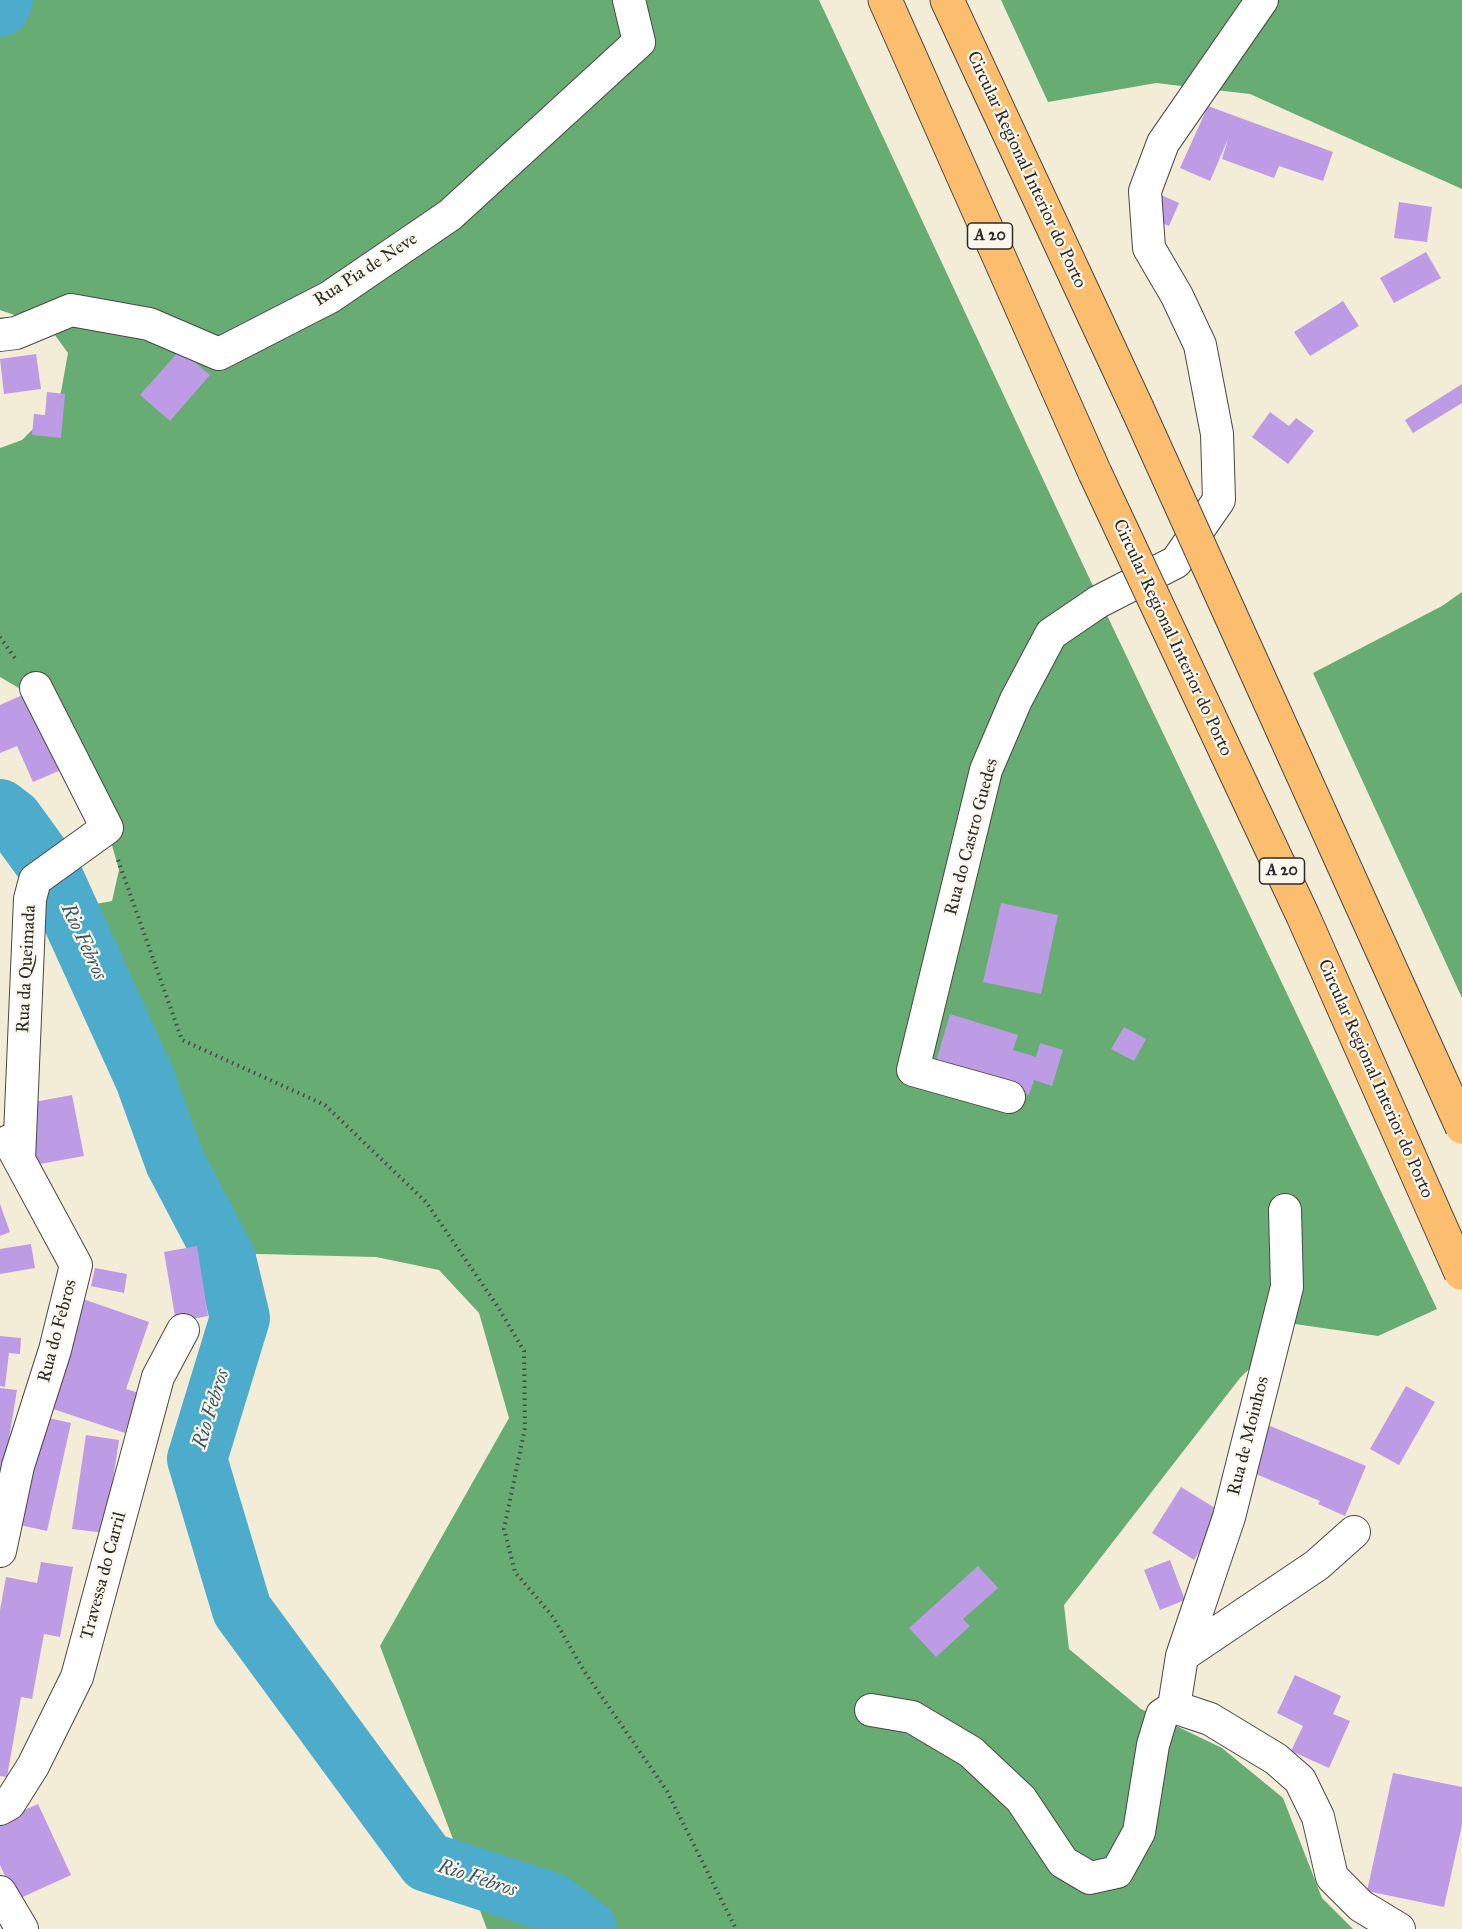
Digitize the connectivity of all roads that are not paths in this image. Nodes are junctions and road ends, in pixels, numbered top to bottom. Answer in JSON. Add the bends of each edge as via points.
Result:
{"nodes":[{"id":1,"x":629,"y":0,"type":"edge"},
{"id":2,"x":885,"y":0,"type":"edge"},
{"id":3,"x":947,"y":0,"type":"edge"},
{"id":4,"x":1262,"y":0,"type":"edge"},
{"id":5,"x":0,"y":335,"type":"edge"},
{"id":6,"x":36,"y":688,"type":"dead end"},
{"id":7,"x":1009,"y":1097,"type":"dead end"},
{"id":8,"x":0,"y":1124,"type":"edge"},
{"id":9,"x":1462,"y":1127,"type":"edge"},
{"id":10,"x":19,"y":1159,"type":"junction"},
{"id":11,"x":1285,"y":1210,"type":"dead end"},
{"id":12,"x":1462,"y":1274,"type":"edge"},
{"id":13,"x":183,"y":1330,"type":"dead end"},
{"id":14,"x":1354,"y":1532,"type":"dead end"},
{"id":15,"x":0,"y":1551,"type":"edge"},
{"id":16,"x":1182,"y":1656,"type":"junction"},
{"id":17,"x":1174,"y":1707,"type":"junction"},
{"id":18,"x":871,"y":1710,"type":"dead end"},
{"id":19,"x":0,"y":1809,"type":"edge"},
{"id":20,"x":0,"y":1892,"type":"edge"},
{"id":21,"x":22,"y":1929,"type":"edge"},
{"id":22,"x":1399,"y":1929,"type":"edge"}],
"edges":[{"from":1,"to":5,"type":"street","name":"Rua Pia de Neve","via":[[639,42],[450,215],[330,297],[219,354],[149,324],[71,310],[16,333]]},
{"from":2,"to":12,"type":"highway","name":"Circular Regional Interior do Porto","number":"A 20","bridge":true,"via":[[1095,473],[1303,916]]},
{"from":3,"to":9,"type":"highway","name":"Circular Regional Interior do Porto","bridge":true,"via":[[1137,408]]},
{"from":4,"to":7,"type":"street","name":"Rua do Castro Guedes","via":[[1163,143],[1145,191],[1149,248],[1200,345],[1217,434],[1219,500],[1176,562],[1098,602],[1051,634],[1046,643],[986,770],[913,1070]]},
{"from":6,"to":10,"type":"street","name":"Rua da Queimada","via":[[107,828],[35,880],[30,899]]},
{"from":8,"to":10,"type":"street","name":"Rua do Febros"},
{"from":10,"to":15,"type":"street","name":"Rua do Febros","via":[[76,1265],[55,1350],[18,1466]]},
{"from":11,"to":16,"type":"street","name":"Rua de Moinhos","via":[[1287,1287],[1229,1516]]},
{"from":13,"to":19,"type":"street","name":"Travessa do Carril","via":[[158,1377],[77,1677],[33,1766],[9,1804]]},
{"from":14,"to":16,"type":"street","via":[[1317,1565]]},
{"from":16,"to":17,"type":"street","name":"Rua de Moinhos"},
{"from":17,"to":18,"type":"street","name":"Rua de Moinhos","via":[[1162,1715],[1153,1745],[1139,1832],[1117,1872],[1090,1878],[1063,1862],[1021,1799],[971,1752],[912,1718]]},
{"from":17,"to":22,"type":"street","via":[[1210,1719],[1276,1759],[1300,1780],[1318,1817],[1332,1877],[1361,1906]]},
{"from":20,"to":21,"type":"street"}]}
